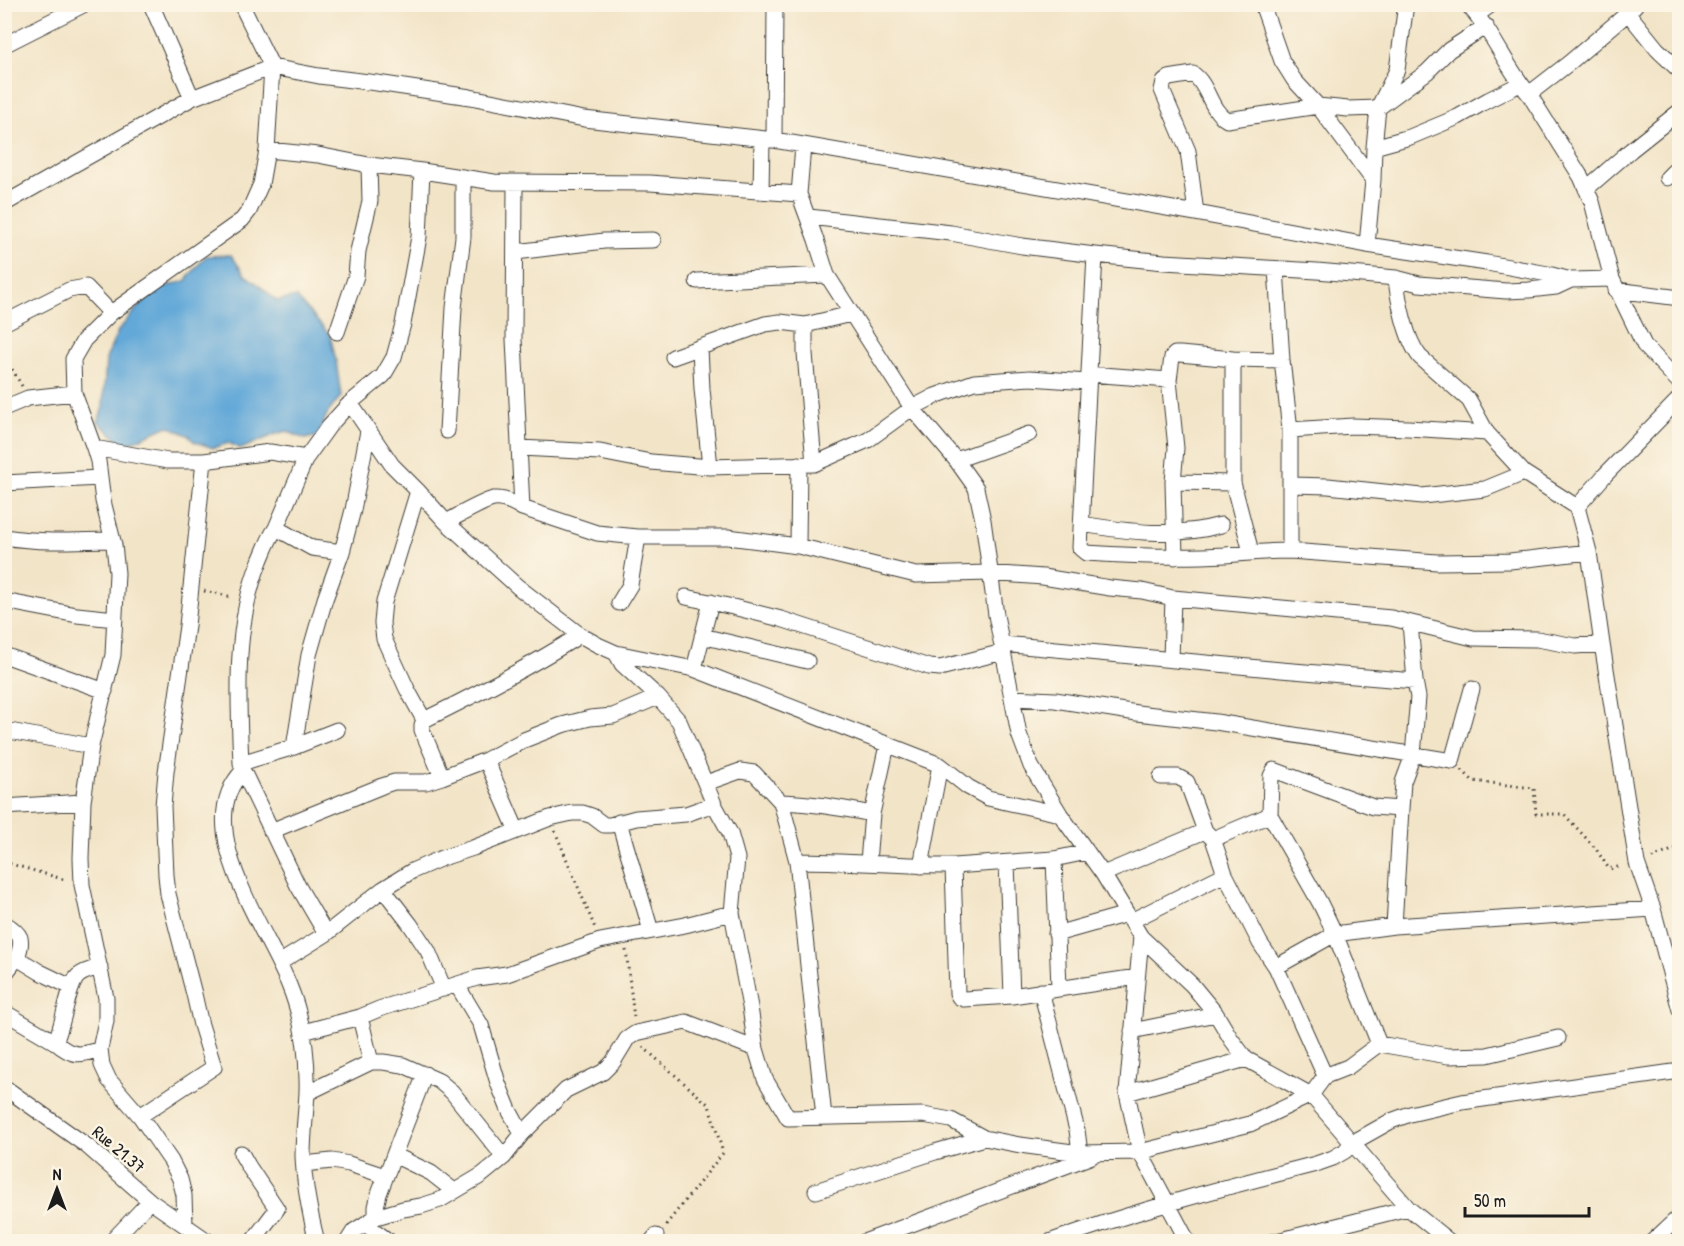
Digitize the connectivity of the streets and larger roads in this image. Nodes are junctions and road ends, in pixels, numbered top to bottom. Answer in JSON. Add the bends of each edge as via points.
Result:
{"nodes":[{"id":1,"x":85,"y":4,"type":"edge"},
{"id":2,"x":151,"y":4,"type":"edge"},
{"id":3,"x":241,"y":4,"type":"edge"},
{"id":4,"x":775,"y":4,"type":"edge"},
{"id":5,"x":1262,"y":4,"type":"edge"},
{"id":6,"x":1406,"y":4,"type":"edge"},
{"id":7,"x":1492,"y":4,"type":"edge"},
{"id":8,"x":1632,"y":9,"type":"edge"},
{"id":9,"x":1477,"y":15,"type":"edge"},
{"id":10,"x":4,"y":45,"type":"edge"},
{"id":11,"x":272,"y":67,"type":"junction"},
{"id":12,"x":1680,"y":71,"type":"edge"},
{"id":13,"x":1525,"y":89,"type":"junction"},
{"id":14,"x":192,"y":98,"type":"junction"},
{"id":15,"x":1318,"y":106,"type":"junction"},
{"id":16,"x":1378,"y":108,"type":"junction"},
{"id":17,"x":1680,"y":111,"type":"edge"},
{"id":18,"x":768,"y":140,"type":"junction"},
{"id":19,"x":803,"y":146,"type":"junction"},
{"id":20,"x":1374,"y":147,"type":"junction"},
{"id":21,"x":267,"y":150,"type":"junction"},
{"id":22,"x":369,"y":165,"type":"junction"},
{"id":23,"x":1680,"y":165,"type":"edge"},
{"id":24,"x":422,"y":171,"type":"junction"},
{"id":25,"x":463,"y":177,"type":"junction"},
{"id":26,"x":1667,"y":178,"type":"dead end"},
{"id":27,"x":1373,"y":180,"type":"junction"},
{"id":28,"x":515,"y":183,"type":"junction"},
{"id":29,"x":1586,"y":189,"type":"junction"},
{"id":30,"x":761,"y":192,"type":"junction"},
{"id":31,"x":799,"y":194,"type":"junction"},
{"id":32,"x":4,"y":204,"type":"edge"},
{"id":33,"x":1196,"y":213,"type":"junction"},
{"id":34,"x":808,"y":217,"type":"junction"},
{"id":35,"x":654,"y":240,"type":"dead end"},
{"id":36,"x":1367,"y":245,"type":"junction"},
{"id":37,"x":516,"y":252,"type":"junction"},
{"id":38,"x":1095,"y":255,"type":"junction"},
{"id":39,"x":1276,"y":269,"type":"junction"},
{"id":40,"x":827,"y":275,"type":"junction"},
{"id":41,"x":1396,"y":278,"type":"junction"},
{"id":42,"x":697,"y":280,"type":"dead end"},
{"id":43,"x":1571,"y":280,"type":"junction"},
{"id":44,"x":1614,"y":284,"type":"junction"},
{"id":45,"x":1680,"y":298,"type":"edge"},
{"id":46,"x":111,"y":313,"type":"junction"},
{"id":47,"x":851,"y":314,"type":"junction"},
{"id":48,"x":4,"y":323,"type":"edge"},
{"id":49,"x":805,"y":325,"type":"junction"},
{"id":50,"x":337,"y":332,"type":"dead end"},
{"id":51,"x":700,"y":348,"type":"junction"},
{"id":52,"x":673,"y":357,"type":"dead end"},
{"id":53,"x":1233,"y":359,"type":"junction"},
{"id":54,"x":1282,"y":360,"type":"junction"},
{"id":55,"x":1088,"y":378,"type":"junction"},
{"id":56,"x":1169,"y":380,"type":"junction"},
{"id":57,"x":1680,"y":383,"type":"edge"},
{"id":58,"x":74,"y":393,"type":"junction"},
{"id":59,"x":1680,"y":398,"type":"edge"},
{"id":60,"x":350,"y":404,"type":"junction"},
{"id":61,"x":4,"y":408,"type":"edge"},
{"id":62,"x":912,"y":408,"type":"junction"},
{"id":63,"x":1290,"y":429,"type":"junction"},
{"id":64,"x":368,"y":431,"type":"junction"},
{"id":65,"x":447,"y":431,"type":"dead end"},
{"id":66,"x":1487,"y":433,"type":"junction"},
{"id":67,"x":1029,"y":434,"type":"dead end"},
{"id":68,"x":94,"y":448,"type":"junction"},
{"id":69,"x":520,"y":448,"type":"junction"},
{"id":70,"x":306,"y":458,"type":"junction"},
{"id":71,"x":956,"y":460,"type":"junction"},
{"id":72,"x":204,"y":461,"type":"junction"},
{"id":73,"x":806,"y":464,"type":"junction"},
{"id":74,"x":710,"y":467,"type":"junction"},
{"id":75,"x":1524,"y":473,"type":"junction"},
{"id":76,"x":100,"y":478,"type":"junction"},
{"id":77,"x":4,"y":483,"type":"edge"},
{"id":78,"x":1173,"y":483,"type":"junction"},
{"id":79,"x":1233,"y":483,"type":"junction"},
{"id":80,"x":1291,"y":485,"type":"junction"},
{"id":81,"x":418,"y":491,"type":"junction"},
{"id":82,"x":1577,"y":507,"type":"junction"},
{"id":83,"x":522,"y":508,"type":"junction"},
{"id":84,"x":446,"y":522,"type":"junction"},
{"id":85,"x":1082,"y":524,"type":"junction"},
{"id":86,"x":1221,"y":525,"type":"dead end"},
{"id":87,"x":276,"y":528,"type":"junction"},
{"id":88,"x":1174,"y":533,"type":"junction"},
{"id":89,"x":4,"y":537,"type":"edge"},
{"id":90,"x":638,"y":537,"type":"junction"},
{"id":91,"x":112,"y":540,"type":"junction"},
{"id":92,"x":798,"y":546,"type":"junction"},
{"id":93,"x":1290,"y":551,"type":"junction"},
{"id":94,"x":342,"y":552,"type":"junction"},
{"id":95,"x":1251,"y":552,"type":"junction"},
{"id":96,"x":1589,"y":552,"type":"junction"},
{"id":97,"x":1175,"y":556,"type":"junction"},
{"id":98,"x":989,"y":573,"type":"junction"},
{"id":99,"x":686,"y":597,"type":"dead end"},
{"id":100,"x":1173,"y":598,"type":"junction"},
{"id":101,"x":4,"y":601,"type":"edge"},
{"id":102,"x":711,"y":602,"type":"junction"},
{"id":103,"x":620,"y":603,"type":"dead end"},
{"id":104,"x":115,"y":619,"type":"junction"},
{"id":105,"x":1410,"y":623,"type":"junction"},
{"id":106,"x":580,"y":634,"type":"junction"},
{"id":107,"x":702,"y":636,"type":"junction"},
{"id":108,"x":1602,"y":644,"type":"junction"},
{"id":109,"x":1003,"y":648,"type":"junction"},
{"id":110,"x":616,"y":653,"type":"junction"},
{"id":111,"x":4,"y":655,"type":"edge"},
{"id":112,"x":1171,"y":660,"type":"junction"},
{"id":113,"x":807,"y":661,"type":"dead end"},
{"id":114,"x":694,"y":669,"type":"junction"},
{"id":115,"x":1415,"y":681,"type":"junction"},
{"id":116,"x":1472,"y":689,"type":"dead end"},
{"id":117,"x":105,"y":691,"type":"junction"},
{"id":118,"x":658,"y":697,"type":"junction"},
{"id":119,"x":1012,"y":698,"type":"junction"},
{"id":120,"x":424,"y":720,"type":"junction"},
{"id":121,"x":4,"y":730,"type":"edge"},
{"id":122,"x":337,"y":730,"type":"dead end"},
{"id":123,"x":887,"y":745,"type":"junction"},
{"id":124,"x":91,"y":746,"type":"junction"},
{"id":125,"x":294,"y":747,"type":"junction"},
{"id":126,"x":1413,"y":755,"type":"junction"},
{"id":127,"x":486,"y":760,"type":"junction"},
{"id":128,"x":940,"y":765,"type":"junction"},
{"id":129,"x":242,"y":767,"type":"junction"},
{"id":130,"x":442,"y":777,"type":"junction"},
{"id":131,"x":1161,"y":777,"type":"dead end"},
{"id":132,"x":706,"y":783,"type":"junction"},
{"id":133,"x":83,"y":802,"type":"junction"},
{"id":134,"x":781,"y":802,"type":"junction"},
{"id":135,"x":714,"y":804,"type":"junction"},
{"id":136,"x":4,"y":807,"type":"edge"},
{"id":137,"x":1401,"y":809,"type":"junction"},
{"id":138,"x":873,"y":814,"type":"junction"},
{"id":139,"x":1060,"y":814,"type":"junction"},
{"id":140,"x":1270,"y":815,"type":"junction"},
{"id":141,"x":619,"y":822,"type":"junction"},
{"id":142,"x":271,"y":831,"type":"junction"},
{"id":143,"x":517,"y":831,"type":"junction"},
{"id":144,"x":1209,"y":835,"type":"junction"},
{"id":145,"x":1087,"y":852,"type":"junction"},
{"id":146,"x":1054,"y":859,"type":"junction"},
{"id":147,"x":797,"y":861,"type":"junction"},
{"id":148,"x":868,"y":862,"type":"junction"},
{"id":149,"x":1007,"y":862,"type":"junction"},
{"id":150,"x":921,"y":866,"type":"junction"},
{"id":151,"x":953,"y":866,"type":"junction"},
{"id":152,"x":1103,"y":874,"type":"junction"},
{"id":153,"x":1225,"y":874,"type":"junction"},
{"id":154,"x":383,"y":889,"type":"junction"},
{"id":155,"x":1653,"y":909,"type":"junction"},
{"id":156,"x":732,"y":913,"type":"junction"},
{"id":157,"x":1129,"y":918,"type":"junction"},
{"id":158,"x":4,"y":923,"type":"edge"},
{"id":159,"x":1394,"y":927,"type":"junction"},
{"id":160,"x":651,"y":931,"type":"junction"},
{"id":161,"x":326,"y":934,"type":"junction"},
{"id":162,"x":1056,"y":934,"type":"junction"},
{"id":163,"x":1335,"y":934,"type":"junction"},
{"id":164,"x":1141,"y":937,"type":"junction"},
{"id":165,"x":17,"y":958,"type":"junction"},
{"id":166,"x":279,"y":963,"type":"junction"},
{"id":167,"x":100,"y":967,"type":"junction"},
{"id":168,"x":1276,"y":967,"type":"junction"},
{"id":169,"x":4,"y":975,"type":"edge"},
{"id":170,"x":1137,"y":977,"type":"junction"},
{"id":171,"x":1676,"y":982,"type":"edge"},
{"id":172,"x":71,"y":987,"type":"junction"},
{"id":173,"x":450,"y":987,"type":"junction"},
{"id":174,"x":1059,"y":988,"type":"junction"},
{"id":175,"x":1041,"y":991,"type":"junction"},
{"id":176,"x":1012,"y":996,"type":"junction"},
{"id":177,"x":1680,"y":1010,"type":"edge"},
{"id":178,"x":4,"y":1012,"type":"edge"},
{"id":179,"x":1216,"y":1014,"type":"junction"},
{"id":180,"x":360,"y":1017,"type":"junction"},
{"id":181,"x":1132,"y":1031,"type":"junction"},
{"id":182,"x":303,"y":1032,"type":"junction"},
{"id":183,"x":1558,"y":1038,"type":"dead end"},
{"id":184,"x":55,"y":1042,"type":"junction"},
{"id":185,"x":1379,"y":1044,"type":"junction"},
{"id":186,"x":100,"y":1049,"type":"junction"},
{"id":187,"x":756,"y":1049,"type":"junction"},
{"id":188,"x":1246,"y":1059,"type":"junction"},
{"id":189,"x":371,"y":1062,"type":"junction"},
{"id":190,"x":1680,"y":1071,"type":"edge"},
{"id":191,"x":425,"y":1074,"type":"junction"},
{"id":192,"x":1325,"y":1076,"type":"junction"},
{"id":193,"x":4,"y":1087,"type":"edge"},
{"id":194,"x":307,"y":1092,"type":"junction"},
{"id":195,"x":1127,"y":1093,"type":"junction"},
{"id":196,"x":1311,"y":1095,"type":"junction"},
{"id":197,"x":140,"y":1116,"type":"junction"},
{"id":198,"x":824,"y":1118,"type":"junction"},
{"id":199,"x":522,"y":1134,"type":"junction"},
{"id":200,"x":984,"y":1138,"type":"junction"},
{"id":201,"x":1352,"y":1143,"type":"junction"},
{"id":202,"x":1140,"y":1152,"type":"junction"},
{"id":203,"x":241,"y":1153,"type":"dead end"},
{"id":204,"x":1099,"y":1153,"type":"junction"},
{"id":205,"x":1080,"y":1154,"type":"junction"},
{"id":206,"x":394,"y":1155,"type":"junction"},
{"id":207,"x":504,"y":1157,"type":"junction"},
{"id":208,"x":304,"y":1164,"type":"junction"},
{"id":209,"x":385,"y":1176,"type":"junction"},
{"id":210,"x":454,"y":1191,"type":"junction"},
{"id":211,"x":816,"y":1191,"type":"dead end"},
{"id":212,"x":150,"y":1201,"type":"junction"},
{"id":213,"x":1167,"y":1203,"type":"junction"},
{"id":214,"x":1408,"y":1208,"type":"junction"},
{"id":215,"x":1680,"y":1215,"type":"edge"},
{"id":216,"x":370,"y":1220,"type":"junction"},
{"id":217,"x":185,"y":1225,"type":"junction"},
{"id":218,"x":872,"y":1240,"type":"edge"},
{"id":219,"x":111,"y":1242,"type":"edge"},
{"id":220,"x":209,"y":1242,"type":"edge"},
{"id":221,"x":252,"y":1242,"type":"edge"},
{"id":222,"x":317,"y":1242,"type":"edge"},
{"id":223,"x":347,"y":1242,"type":"edge"},
{"id":224,"x":390,"y":1242,"type":"edge"},
{"id":225,"x":1049,"y":1242,"type":"edge"},
{"id":226,"x":1188,"y":1242,"type":"edge"},
{"id":227,"x":1273,"y":1242,"type":"edge"},
{"id":228,"x":1450,"y":1242,"type":"edge"},
{"id":229,"x":1652,"y":1242,"type":"edge"}],
"edges":[{"from":1,"to":10,"type":"street"},
{"from":2,"to":14,"type":"street"},
{"from":3,"to":11,"type":"street"},
{"from":4,"to":18,"type":"street"},
{"from":5,"to":15,"type":"street","via":[[1282,61]]},
{"from":6,"to":16,"type":"street","via":[[1397,70]]},
{"from":7,"to":9,"type":"street"},
{"from":8,"to":12,"type":"street","via":[[1657,49]]},
{"from":8,"to":13,"type":"street","via":[[1569,63]]},
{"from":9,"to":13,"type":"street"},
{"from":9,"to":16,"type":"street","via":[[1427,72]]},
{"from":11,"to":14,"type":"street"},
{"from":11,"to":18,"type":"street","via":[[584,119]]},
{"from":11,"to":21,"type":"street"},
{"from":13,"to":20,"type":"street","via":[[1488,100],[1410,137]]},
{"from":13,"to":29,"type":"street"},
{"from":14,"to":32,"type":"street"},
{"from":15,"to":16,"type":"street"},
{"from":15,"to":27,"type":"street"},
{"from":15,"to":33,"type":"street","via":[[1227,120],[1193,74],[1164,82],[1162,90],[1188,151]]},
{"from":16,"to":20,"type":"street"},
{"from":17,"to":29,"type":"street"},
{"from":18,"to":19,"type":"street"},
{"from":18,"to":30,"type":"street"},
{"from":19,"to":31,"type":"street"},
{"from":19,"to":33,"type":"street"},
{"from":20,"to":27,"type":"street"},
{"from":21,"to":22,"type":"street"},
{"from":21,"to":46,"type":"street","via":[[261,184],[242,220]]},
{"from":22,"to":24,"type":"street"},
{"from":22,"to":50,"type":"street","via":[[370,201],[356,276]]},
{"from":23,"to":26,"type":"street"},
{"from":24,"to":25,"type":"street"},
{"from":24,"to":60,"type":"street","via":[[419,237],[404,324],[394,357],[383,376]]},
{"from":25,"to":28,"type":"street"},
{"from":25,"to":65,"type":"street","via":[[463,237],[454,308]]},
{"from":27,"to":36,"type":"street"},
{"from":28,"to":30,"type":"street","via":[[650,183]]},
{"from":28,"to":37,"type":"street"},
{"from":29,"to":44,"type":"street"},
{"from":30,"to":31,"type":"street"},
{"from":31,"to":34,"type":"street"},
{"from":33,"to":36,"type":"street"},
{"from":34,"to":38,"type":"street"},
{"from":34,"to":40,"type":"street"},
{"from":35,"to":37,"type":"street","via":[[604,241]]},
{"from":36,"to":43,"type":"street"},
{"from":37,"to":69,"type":"street","via":[[514,339]]},
{"from":38,"to":39,"type":"street"},
{"from":38,"to":55,"type":"street"},
{"from":39,"to":41,"type":"street"},
{"from":39,"to":54,"type":"street"},
{"from":40,"to":42,"type":"street"},
{"from":40,"to":47,"type":"street"},
{"from":41,"to":43,"type":"street","via":[[1419,284],[1506,291],[1556,287]]},
{"from":41,"to":66,"type":"street","via":[[1413,349],[1469,400]]},
{"from":43,"to":44,"type":"street"},
{"from":44,"to":45,"type":"street"},
{"from":44,"to":57,"type":"street","via":[[1644,345]]},
{"from":46,"to":48,"type":"street","via":[[86,287],[69,290]]},
{"from":46,"to":58,"type":"street","via":[[84,340],[73,359]]},
{"from":47,"to":49,"type":"street"},
{"from":47,"to":62,"type":"street"},
{"from":49,"to":51,"type":"street","via":[[765,324]]},
{"from":49,"to":73,"type":"street"},
{"from":51,"to":52,"type":"street"},
{"from":51,"to":74,"type":"street"},
{"from":53,"to":54,"type":"street"},
{"from":53,"to":56,"type":"street","via":[[1175,354]]},
{"from":53,"to":79,"type":"street"},
{"from":54,"to":63,"type":"street"},
{"from":55,"to":56,"type":"street"},
{"from":55,"to":62,"type":"street","via":[[985,380]]},
{"from":55,"to":85,"type":"street"},
{"from":56,"to":78,"type":"street","via":[[1176,448]]},
{"from":58,"to":61,"type":"street","via":[[28,398]]},
{"from":58,"to":68,"type":"street"},
{"from":59,"to":82,"type":"street"},
{"from":60,"to":64,"type":"street"},
{"from":60,"to":70,"type":"street"},
{"from":62,"to":71,"type":"street"},
{"from":62,"to":73,"type":"street","via":[[868,440]]},
{"from":63,"to":66,"type":"street","via":[[1353,426]]},
{"from":63,"to":80,"type":"street"},
{"from":64,"to":81,"type":"street","via":[[392,465]]},
{"from":64,"to":94,"type":"street"},
{"from":66,"to":75,"type":"street"},
{"from":67,"to":71,"type":"street"},
{"from":68,"to":72,"type":"street","via":[[168,460]]},
{"from":68,"to":76,"type":"street"},
{"from":69,"to":74,"type":"street","via":[[600,452],[651,462]]},
{"from":69,"to":83,"type":"street"},
{"from":70,"to":72,"type":"street","via":[[270,452]]},
{"from":70,"to":87,"type":"street"},
{"from":71,"to":98,"type":"street","via":[[976,488]]},
{"from":72,"to":197,"type":"street","via":[[163,806],[168,894],[214,1067]]},
{"from":73,"to":74,"type":"street"},
{"from":73,"to":92,"type":"street"},
{"from":75,"to":80,"type":"street","via":[[1485,489],[1422,496]]},
{"from":75,"to":82,"type":"street"},
{"from":76,"to":77,"type":"street"},
{"from":76,"to":91,"type":"street"},
{"from":78,"to":79,"type":"street"},
{"from":78,"to":88,"type":"street"},
{"from":79,"to":95,"type":"street"},
{"from":80,"to":93,"type":"street"},
{"from":81,"to":84,"type":"street"},
{"from":81,"to":120,"type":"street","via":[[384,602],[382,623],[384,639]]},
{"from":82,"to":96,"type":"street"},
{"from":83,"to":84,"type":"street","via":[[513,502],[493,499]]},
{"from":83,"to":90,"type":"street","via":[[597,533]]},
{"from":84,"to":106,"type":"street","via":[[518,587]]},
{"from":85,"to":88,"type":"street","via":[[1121,531]]},
{"from":85,"to":97,"type":"street","via":[[1080,548],[1086,553]]},
{"from":86,"to":88,"type":"street"},
{"from":87,"to":94,"type":"street","via":[[312,548]]},
{"from":87,"to":129,"type":"street","via":[[255,572],[247,600],[238,685]]},
{"from":88,"to":97,"type":"street"},
{"from":89,"to":91,"type":"street","via":[[30,541]]},
{"from":90,"to":92,"type":"street","via":[[728,537]]},
{"from":90,"to":103,"type":"street","via":[[630,585]]},
{"from":91,"to":104,"type":"street","via":[[117,573]]},
{"from":92,"to":98,"type":"street","via":[[916,575]]},
{"from":93,"to":95,"type":"street"},
{"from":93,"to":96,"type":"street","via":[[1437,562],[1510,561]]},
{"from":94,"to":125,"type":"street","via":[[309,655]]},
{"from":95,"to":97,"type":"street"},
{"from":96,"to":108,"type":"street"},
{"from":98,"to":100,"type":"street","via":[[1043,577]]},
{"from":98,"to":109,"type":"street"},
{"from":99,"to":102,"type":"street"},
{"from":100,"to":105,"type":"street"},
{"from":100,"to":112,"type":"street"},
{"from":101,"to":104,"type":"street"},
{"from":102,"to":107,"type":"street"},
{"from":102,"to":109,"type":"street","via":[[781,619],[929,667],[940,668]]},
{"from":104,"to":117,"type":"street"},
{"from":105,"to":108,"type":"street","via":[[1473,638],[1537,639],[1575,646]]},
{"from":105,"to":115,"type":"street"},
{"from":106,"to":110,"type":"street"},
{"from":106,"to":120,"type":"street","via":[[499,683]]},
{"from":107,"to":113,"type":"street"},
{"from":107,"to":114,"type":"street"},
{"from":108,"to":155,"type":"street","via":[[1637,863]]},
{"from":109,"to":112,"type":"street"},
{"from":109,"to":119,"type":"street"},
{"from":110,"to":114,"type":"street"},
{"from":110,"to":118,"type":"street","via":[[622,664]]},
{"from":111,"to":117,"type":"street"},
{"from":112,"to":115,"type":"street"},
{"from":114,"to":123,"type":"street"},
{"from":115,"to":126,"type":"street","via":[[1418,697]]},
{"from":116,"to":126,"type":"street","via":[[1452,761]]},
{"from":117,"to":124,"type":"street"},
{"from":118,"to":127,"type":"street","via":[[613,716],[561,724]]},
{"from":118,"to":132,"type":"street","via":[[679,721]]},
{"from":119,"to":126,"type":"street","via":[[1055,700],[1216,722]]},
{"from":119,"to":139,"type":"street","via":[[1030,766]]},
{"from":120,"to":130,"type":"street","via":[[422,730]]},
{"from":121,"to":124,"type":"street"},
{"from":122,"to":125,"type":"street"},
{"from":123,"to":128,"type":"street"},
{"from":123,"to":138,"type":"street"},
{"from":124,"to":133,"type":"street"},
{"from":125,"to":129,"type":"street"},
{"from":126,"to":137,"type":"street","via":[[1402,782]]},
{"from":127,"to":130,"type":"street"},
{"from":127,"to":143,"type":"street"},
{"from":128,"to":139,"type":"street","via":[[988,798]]},
{"from":128,"to":150,"type":"street"},
{"from":129,"to":142,"type":"street"},
{"from":129,"to":166,"type":"street","via":[[225,802],[226,837],[241,887]]},
{"from":130,"to":142,"type":"street","via":[[426,782],[394,782]]},
{"from":131,"to":144,"type":"street","via":[[1178,777],[1187,782]]},
{"from":132,"to":134,"type":"street","via":[[740,771],[754,772]]},
{"from":132,"to":135,"type":"street"},
{"from":133,"to":136,"type":"street"},
{"from":133,"to":167,"type":"street","via":[[82,885]]},
{"from":134,"to":138,"type":"street"},
{"from":134,"to":147,"type":"street"},
{"from":135,"to":141,"type":"street","via":[[686,814]]},
{"from":135,"to":156,"type":"street","via":[[730,833],[737,858]]},
{"from":137,"to":140,"type":"street","via":[[1373,807],[1274,770]]},
{"from":137,"to":159,"type":"street"},
{"from":138,"to":148,"type":"street"},
{"from":139,"to":145,"type":"street"},
{"from":140,"to":144,"type":"street"},
{"from":140,"to":163,"type":"street"},
{"from":141,"to":143,"type":"street","via":[[604,825],[592,816],[572,813]]},
{"from":141,"to":160,"type":"street"},
{"from":142,"to":161,"type":"street"},
{"from":143,"to":154,"type":"street","via":[[442,858]]},
{"from":144,"to":152,"type":"street"},
{"from":144,"to":153,"type":"street"},
{"from":145,"to":146,"type":"street"},
{"from":145,"to":152,"type":"street"},
{"from":146,"to":149,"type":"street"},
{"from":146,"to":162,"type":"street"},
{"from":147,"to":148,"type":"street"},
{"from":147,"to":198,"type":"street"},
{"from":148,"to":150,"type":"street"},
{"from":149,"to":151,"type":"street"},
{"from":149,"to":176,"type":"street"},
{"from":150,"to":151,"type":"street"},
{"from":151,"to":176,"type":"street","via":[[957,993],[964,999]]},
{"from":152,"to":157,"type":"street"},
{"from":153,"to":157,"type":"street"},
{"from":153,"to":168,"type":"street"},
{"from":154,"to":161,"type":"street"},
{"from":154,"to":173,"type":"street"},
{"from":155,"to":159,"type":"street"},
{"from":155,"to":171,"type":"street"},
{"from":156,"to":160,"type":"street"},
{"from":156,"to":187,"type":"street"},
{"from":157,"to":162,"type":"street"},
{"from":157,"to":164,"type":"street"},
{"from":158,"to":165,"type":"street","via":[[22,939]]},
{"from":159,"to":163,"type":"street"},
{"from":160,"to":173,"type":"street","via":[[600,941],[507,974]]},
{"from":161,"to":166,"type":"street"},
{"from":162,"to":174,"type":"street"},
{"from":163,"to":168,"type":"street"},
{"from":163,"to":185,"type":"street"},
{"from":164,"to":170,"type":"street"},
{"from":164,"to":179,"type":"street","via":[[1192,985]]},
{"from":165,"to":169,"type":"street"},
{"from":165,"to":172,"type":"street"},
{"from":166,"to":182,"type":"street"},
{"from":167,"to":172,"type":"street","via":[[78,977]]},
{"from":167,"to":186,"type":"street","via":[[106,1021]]},
{"from":168,"to":192,"type":"street"},
{"from":170,"to":174,"type":"street"},
{"from":170,"to":181,"type":"street"},
{"from":171,"to":177,"type":"street"},
{"from":172,"to":184,"type":"street"},
{"from":173,"to":180,"type":"street"},
{"from":173,"to":199,"type":"street","via":[[481,1025],[498,1083]]},
{"from":174,"to":175,"type":"street"},
{"from":175,"to":176,"type":"street"},
{"from":175,"to":205,"type":"street"},
{"from":178,"to":184,"type":"street"},
{"from":179,"to":181,"type":"street"},
{"from":179,"to":188,"type":"street"},
{"from":180,"to":182,"type":"street"},
{"from":180,"to":189,"type":"street"},
{"from":181,"to":195,"type":"street"},
{"from":182,"to":194,"type":"street"},
{"from":183,"to":185,"type":"street","via":[[1487,1055],[1448,1056]]},
{"from":184,"to":186,"type":"street","via":[[74,1054]]},
{"from":185,"to":192,"type":"street","via":[[1348,1067]]},
{"from":186,"to":197,"type":"street","via":[[109,1080]]},
{"from":187,"to":198,"type":"street","via":[[765,1079],[788,1118]]},
{"from":187,"to":199,"type":"street","via":[[686,1022],[636,1033],[603,1072],[566,1090]]},
{"from":188,"to":195,"type":"street"},
{"from":188,"to":196,"type":"street"},
{"from":189,"to":191,"type":"street","via":[[403,1065]]},
{"from":189,"to":194,"type":"street"},
{"from":190,"to":201,"type":"street","via":[[1452,1104],[1391,1121]]},
{"from":191,"to":206,"type":"street"},
{"from":191,"to":207,"type":"street","via":[[452,1092]]},
{"from":192,"to":196,"type":"street"},
{"from":193,"to":212,"type":"street","name":"Rue 21.37","via":[[87,1146]]},
{"from":194,"to":208,"type":"street"},
{"from":195,"to":202,"type":"street"},
{"from":196,"to":201,"type":"street"},
{"from":196,"to":202,"type":"street","via":[[1250,1124]]},
{"from":197,"to":217,"type":"street","via":[[180,1179]]},
{"from":198,"to":200,"type":"street","via":[[923,1115],[951,1120]]},
{"from":199,"to":207,"type":"street"},
{"from":200,"to":205,"type":"street"},
{"from":200,"to":211,"type":"street"},
{"from":201,"to":213,"type":"street","via":[[1334,1158],[1316,1164]]},
{"from":201,"to":214,"type":"street"},
{"from":202,"to":204,"type":"street"},
{"from":202,"to":213,"type":"street"},
{"from":203,"to":221,"type":"street","via":[[278,1209]]},
{"from":204,"to":205,"type":"street"},
{"from":204,"to":218,"type":"street"},
{"from":206,"to":209,"type":"street"},
{"from":206,"to":210,"type":"street","via":[[432,1173]]},
{"from":207,"to":210,"type":"street"},
{"from":208,"to":209,"type":"street","via":[[332,1161]]},
{"from":208,"to":222,"type":"street"},
{"from":209,"to":216,"type":"street"},
{"from":210,"to":216,"type":"street","via":[[440,1200]]},
{"from":212,"to":217,"type":"street","name":"Rue 21.37"},
{"from":212,"to":219,"type":"street"},
{"from":213,"to":225,"type":"street"},
{"from":213,"to":226,"type":"street"},
{"from":214,"to":227,"type":"street"},
{"from":214,"to":228,"type":"street"},
{"from":215,"to":229,"type":"street"},
{"from":216,"to":223,"type":"street","via":[[354,1231]]},
{"from":216,"to":224,"type":"street"},
{"from":217,"to":220,"type":"street","name":"Rue 21.37"}]}
